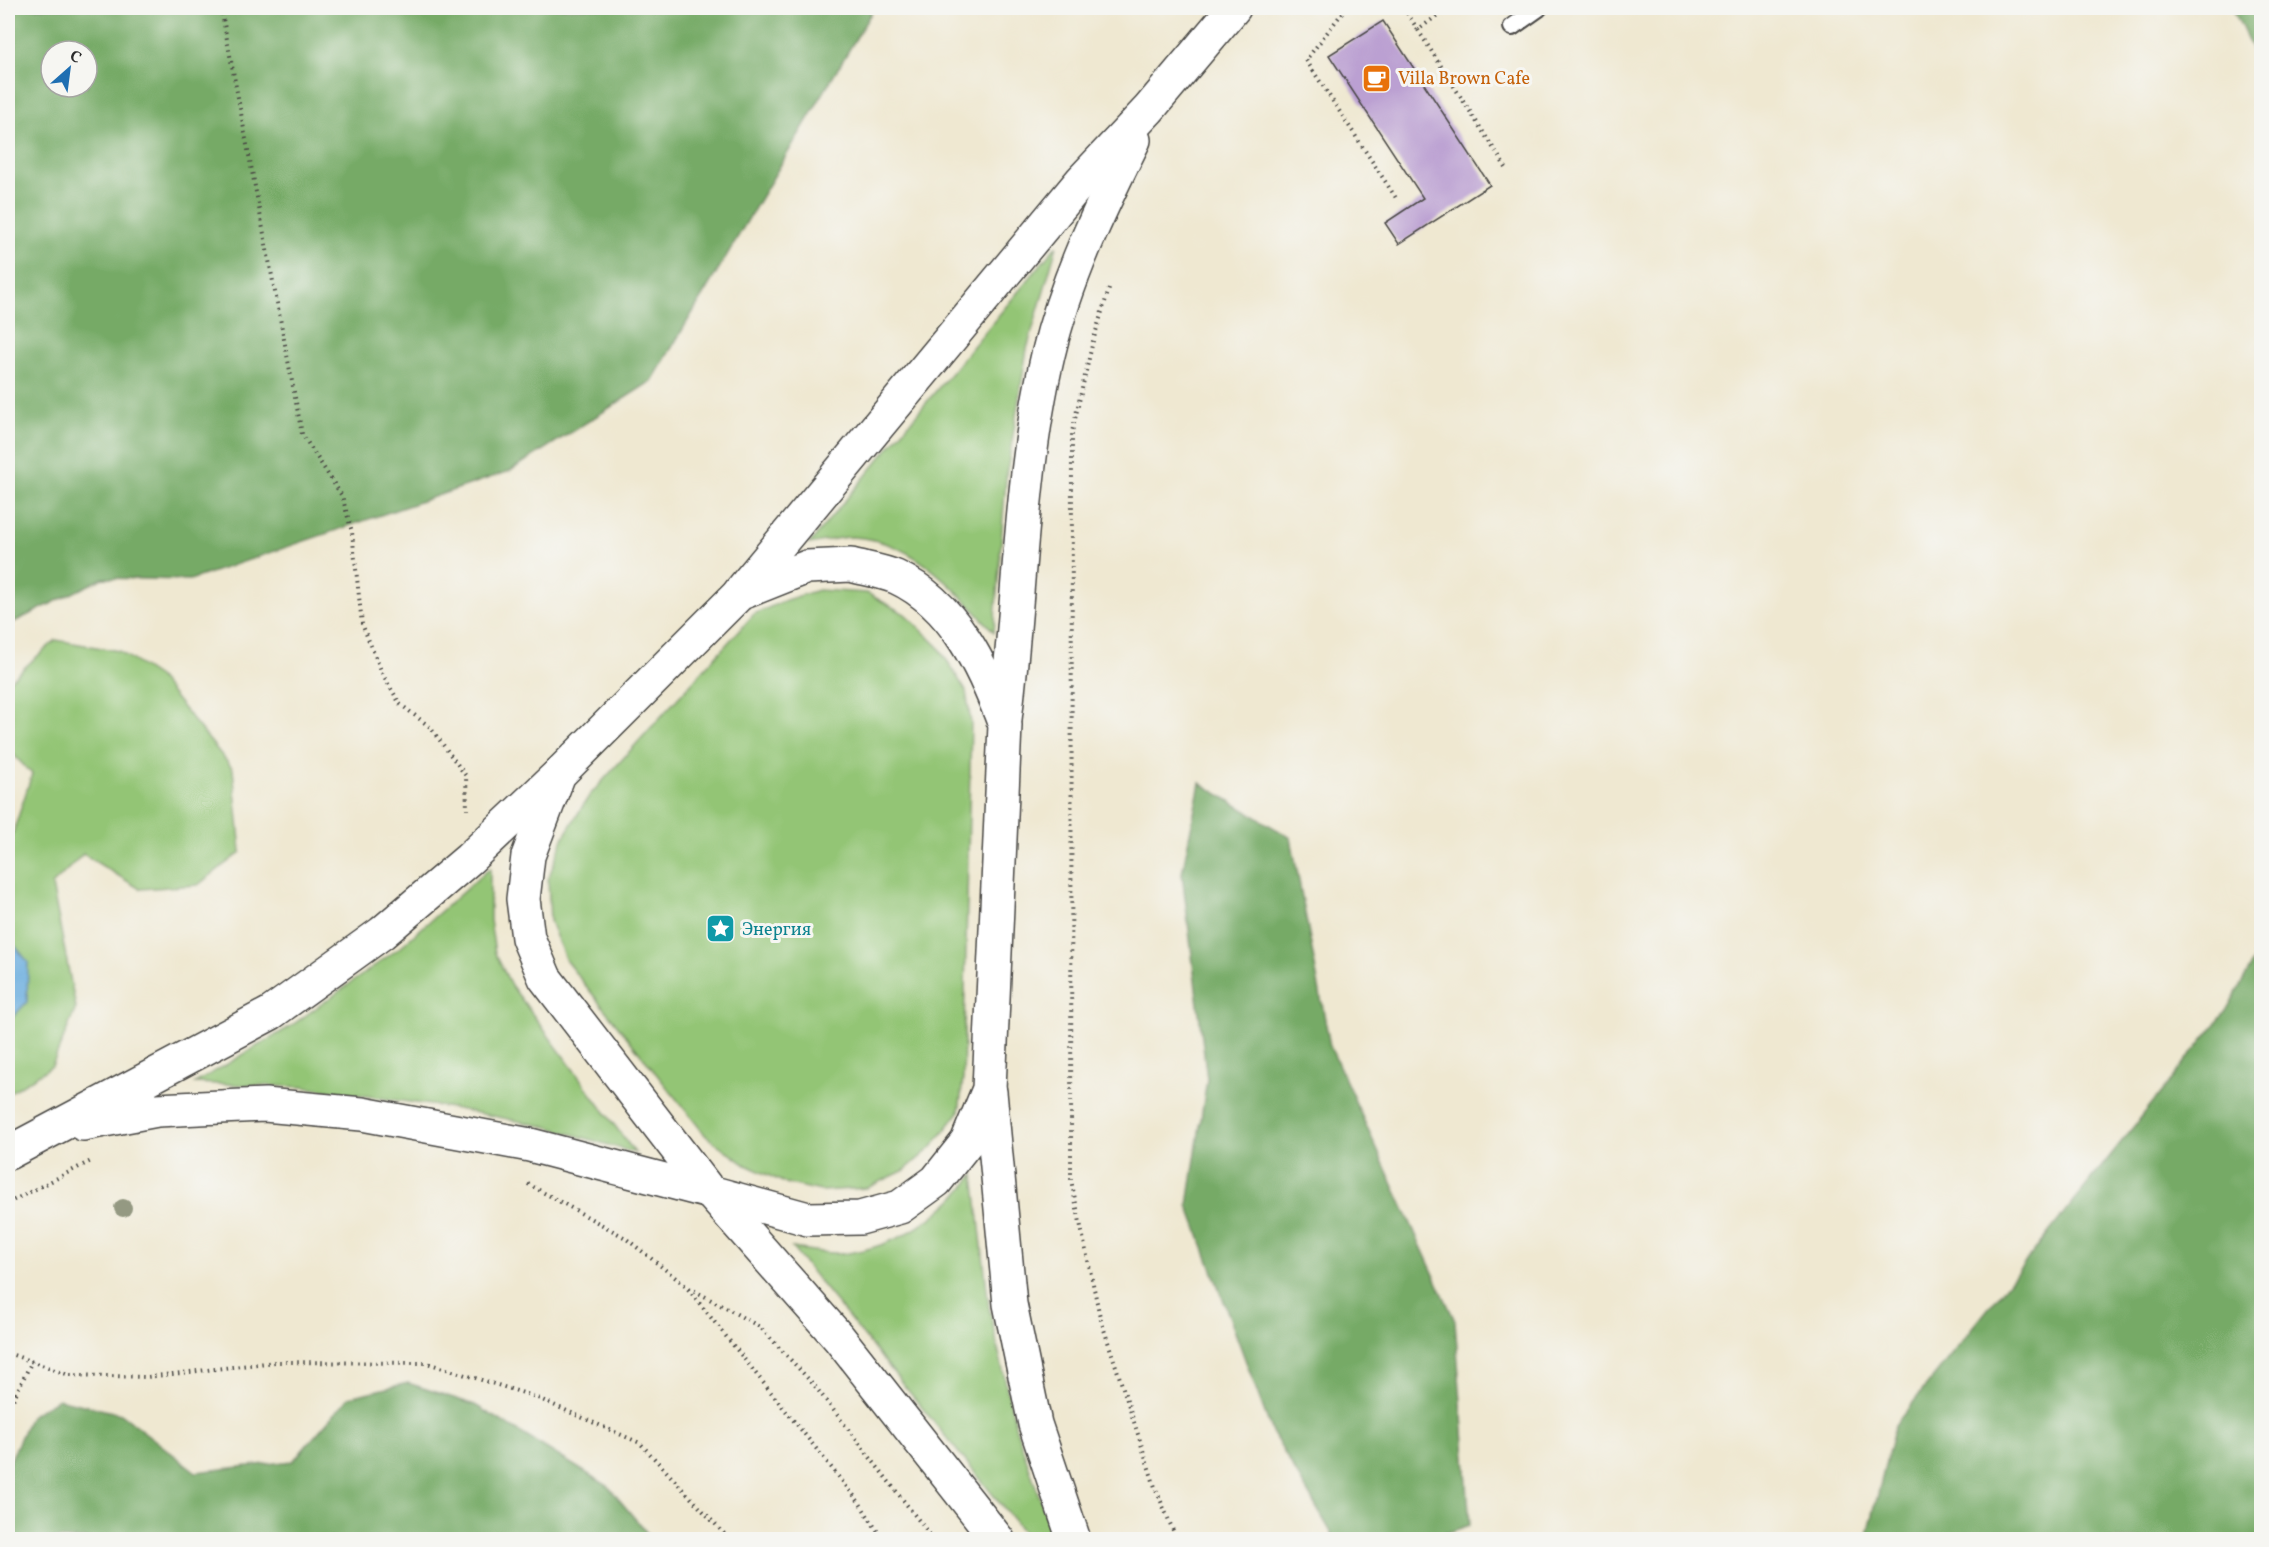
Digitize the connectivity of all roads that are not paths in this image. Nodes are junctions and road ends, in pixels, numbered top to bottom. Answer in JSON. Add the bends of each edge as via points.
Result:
{"nodes":[{"id":1,"x":1234,"y":8,"type":"edge"},
{"id":2,"x":1539,"y":8,"type":"edge"},
{"id":3,"x":1512,"y":27,"type":"dead end"},
{"id":4,"x":1149,"y":109,"type":"junction"},
{"id":5,"x":739,"y":594,"type":"junction"},
{"id":6,"x":1005,"y":725,"type":"junction"},
{"id":7,"x":559,"y":774,"type":"junction"},
{"id":8,"x":989,"y":1089,"type":"junction"},
{"id":9,"x":52,"y":1130,"type":"junction"},
{"id":10,"x":8,"y":1154,"type":"edge"},
{"id":11,"x":710,"y":1192,"type":"junction"},
{"id":12,"x":998,"y":1539,"type":"edge"},
{"id":13,"x":1074,"y":1539,"type":"edge"}],
"edges":[{"from":1,"to":4,"type":"street"},
{"from":2,"to":3,"type":"lane"},
{"from":4,"to":5,"type":"street","via":[[1082,180]]},
{"from":4,"to":6,"type":"street","via":[[1086,238],[1048,354],[1026,481]]},
{"from":5,"to":6,"type":"street","via":[[807,567],[851,565],[896,578],[932,602],[963,638],[985,673]]},
{"from":5,"to":7,"type":"street"},
{"from":6,"to":8,"type":"street"},
{"from":7,"to":9,"type":"street","via":[[469,859],[382,933],[271,1013]]},
{"from":7,"to":11,"type":"street","via":[[528,856],[523,899],[528,938],[545,978]]},
{"from":8,"to":11,"type":"street","via":[[967,1142],[936,1181],[900,1208],[860,1218],[808,1219]]},
{"from":8,"to":13,"type":"street","via":[[1010,1304],[1035,1424]]},
{"from":9,"to":10,"type":"street"},
{"from":9,"to":11,"type":"street","via":[[157,1110],[265,1105],[362,1113],[530,1145]]},
{"from":11,"to":12,"type":"street","via":[[839,1338]]}]}
